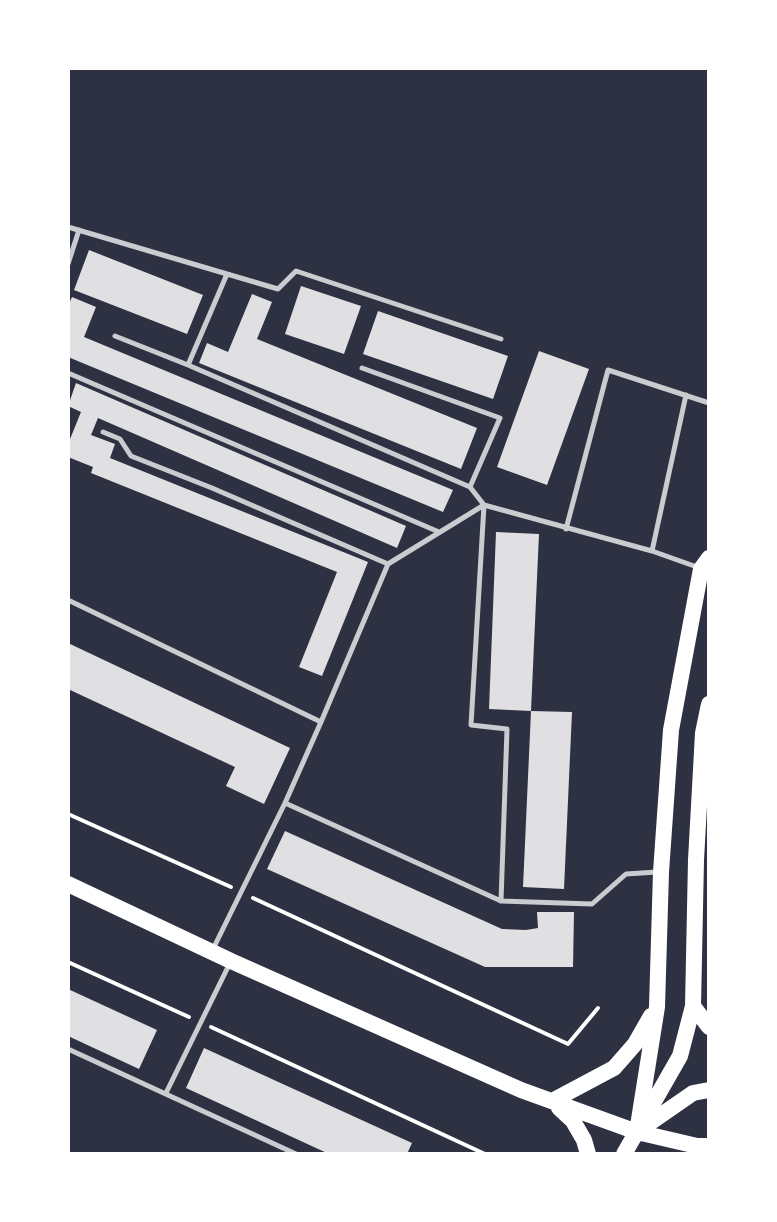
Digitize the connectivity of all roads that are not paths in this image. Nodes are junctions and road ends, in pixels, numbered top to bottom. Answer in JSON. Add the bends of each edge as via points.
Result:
{"nodes":[{"id":1,"x":68,"y":227,"type":"edge"},
{"id":2,"x":79,"y":230,"type":"junction"},
{"id":3,"x":68,"y":264,"type":"edge"},
{"id":4,"x":227,"y":274,"type":"junction"},
{"id":5,"x":115,"y":336,"type":"dead end"},
{"id":6,"x":501,"y":339,"type":"dead end"},
{"id":7,"x":188,"y":365,"type":"junction"},
{"id":8,"x":362,"y":368,"type":"dead end"},
{"id":9,"x":68,"y":373,"type":"edge"},
{"id":10,"x":686,"y":395,"type":"junction"},
{"id":11,"x":709,"y":403,"type":"edge"},
{"id":12,"x":103,"y":432,"type":"dead end"},
{"id":13,"x":470,"y":487,"type":"junction"},
{"id":14,"x":484,"y":505,"type":"junction"},
{"id":15,"x":566,"y":529,"type":"junction"},
{"id":16,"x":440,"y":532,"type":"junction"},
{"id":17,"x":652,"y":551,"type":"junction"},
{"id":18,"x":705,"y":563,"type":"edge"},
{"id":19,"x":388,"y":564,"type":"junction"},
{"id":20,"x":68,"y":600,"type":"edge"},
{"id":21,"x":709,"y":704,"type":"edge"},
{"id":22,"x":321,"y":722,"type":"junction"},
{"id":23,"x":285,"y":803,"type":"junction"},
{"id":24,"x":661,"y":872,"type":"junction"},
{"id":25,"x":68,"y":884,"type":"edge"},
{"id":26,"x":501,"y":901,"type":"junction"},
{"id":27,"x":212,"y":952,"type":"junction"},
{"id":28,"x":231,"y":961,"type":"junction"},
{"id":29,"x":693,"y":1006,"type":"junction"},
{"id":30,"x":657,"y":1007,"type":"junction"},
{"id":31,"x":709,"y":1027,"type":"edge"},
{"id":32,"x":68,"y":1049,"type":"edge"},
{"id":33,"x":709,"y":1090,"type":"edge"},
{"id":34,"x":166,"y":1093,"type":"junction"},
{"id":35,"x":552,"y":1101,"type":"junction"},
{"id":36,"x":637,"y":1132,"type":"junction"},
{"id":37,"x":709,"y":1146,"type":"edge"},
{"id":38,"x":296,"y":1154,"type":"edge"},
{"id":39,"x":588,"y":1154,"type":"edge"},
{"id":40,"x":624,"y":1154,"type":"edge"}],
"edges":[{"from":1,"to":2,"type":"lane"},
{"from":2,"to":3,"type":"lane"},
{"from":2,"to":4,"type":"lane"},
{"from":4,"to":6,"type":"lane","via":[[278,289],[296,271]]},
{"from":4,"to":7,"type":"lane"},
{"from":5,"to":7,"type":"lane"},
{"from":7,"to":13,"type":"lane"},
{"from":8,"to":13,"type":"lane","via":[[500,418]]},
{"from":9,"to":16,"type":"lane"},
{"from":10,"to":11,"type":"lane"},
{"from":10,"to":15,"type":"lane","via":[[608,370]]},
{"from":10,"to":17,"type":"lane"},
{"from":12,"to":19,"type":"lane","via":[[120,439],[131,456]]},
{"from":13,"to":14,"type":"lane"},
{"from":14,"to":15,"type":"lane"},
{"from":14,"to":16,"type":"lane"},
{"from":14,"to":26,"type":"lane","via":[[471,725],[507,729]]},
{"from":15,"to":17,"type":"lane"},
{"from":16,"to":19,"type":"lane"},
{"from":17,"to":18,"type":"lane"},
{"from":18,"to":24,"type":"main road","via":[[671,730]]},
{"from":19,"to":22,"type":"lane"},
{"from":20,"to":22,"type":"lane"},
{"from":21,"to":29,"type":"main road","via":[[696,860]]},
{"from":22,"to":23,"type":"lane"},
{"from":23,"to":26,"type":"lane"},
{"from":23,"to":27,"type":"lane"},
{"from":24,"to":26,"type":"lane","via":[[626,874],[592,904]]},
{"from":24,"to":30,"type":"main road"},
{"from":25,"to":27,"type":"main road"},
{"from":27,"to":28,"type":"main road"},
{"from":28,"to":34,"type":"lane"},
{"from":28,"to":35,"type":"main road"},
{"from":29,"to":31,"type":"main road"},
{"from":29,"to":36,"type":"main road","via":[[680,1056]]},
{"from":30,"to":35,"type":"main road","via":[[614,1068]]},
{"from":30,"to":36,"type":"main road"},
{"from":32,"to":34,"type":"lane"},
{"from":33,"to":36,"type":"main road","via":[[693,1093]]},
{"from":34,"to":38,"type":"lane"},
{"from":35,"to":36,"type":"main road"},
{"from":35,"to":39,"type":"main road","via":[[573,1121]]},
{"from":36,"to":37,"type":"main road"},
{"from":36,"to":40,"type":"main road"}]}
